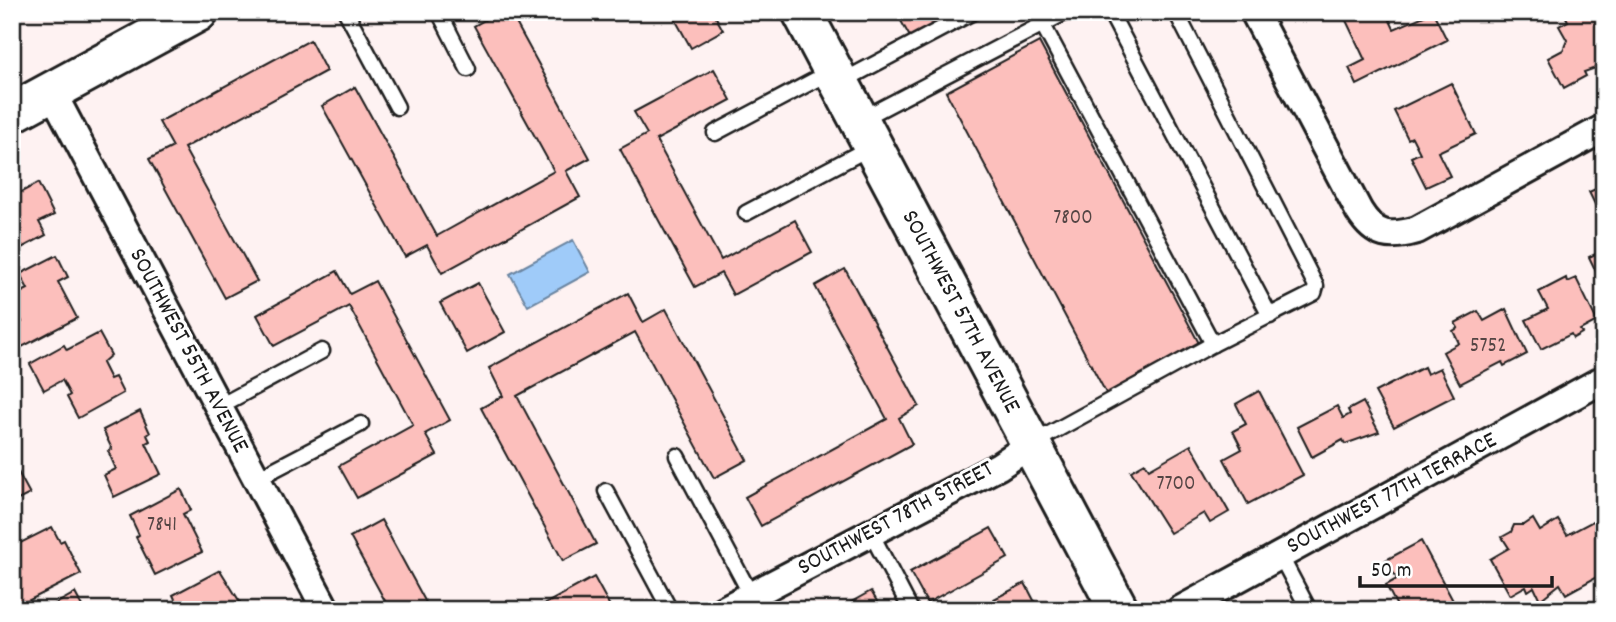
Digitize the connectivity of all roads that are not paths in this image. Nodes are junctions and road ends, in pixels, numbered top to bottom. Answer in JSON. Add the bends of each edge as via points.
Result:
{"nodes":[{"id":1,"x":198,"y":12,"type":"edge"},
{"id":2,"x":346,"y":12,"type":"edge"},
{"id":3,"x":439,"y":12,"type":"edge"},
{"id":4,"x":802,"y":12,"type":"edge"},
{"id":5,"x":973,"y":12,"type":"edge"},
{"id":6,"x":1066,"y":12,"type":"edge"},
{"id":7,"x":1110,"y":12,"type":"edge"},
{"id":8,"x":1176,"y":12,"type":"edge"},
{"id":9,"x":1254,"y":12,"type":"edge"},
{"id":10,"x":1042,"y":25,"type":"junction"},
{"id":11,"x":468,"y":69,"type":"dead end"},
{"id":12,"x":836,"y":76,"type":"junction"},
{"id":13,"x":52,"y":92,"type":"junction"},
{"id":14,"x":397,"y":107,"type":"dead end"},
{"id":15,"x":12,"y":113,"type":"edge"},
{"id":16,"x":1604,"y":128,"type":"edge"},
{"id":17,"x":715,"y":133,"type":"dead end"},
{"id":18,"x":866,"y":133,"type":"junction"},
{"id":19,"x":747,"y":213,"type":"dead end"},
{"id":20,"x":1270,"y":316,"type":"junction"},
{"id":21,"x":1213,"y":344,"type":"junction"},
{"id":22,"x":322,"y":351,"type":"dead end"},
{"id":23,"x":1604,"y":379,"type":"edge"},
{"id":24,"x":218,"y":407,"type":"junction"},
{"id":25,"x":362,"y":424,"type":"dead end"},
{"id":26,"x":1030,"y":445,"type":"junction"},
{"id":27,"x":677,"y":456,"type":"dead end"},
{"id":28,"x":256,"y":478,"type":"junction"},
{"id":29,"x":606,"y":491,"type":"dead end"},
{"id":30,"x":870,"y":533,"type":"junction"},
{"id":31,"x":1280,"y":555,"type":"junction"},
{"id":32,"x":751,"y":595,"type":"junction"},
{"id":33,"x":326,"y":610,"type":"edge"},
{"id":34,"x":670,"y":610,"type":"edge"},
{"id":35,"x":723,"y":610,"type":"edge"},
{"id":36,"x":911,"y":610,"type":"edge"},
{"id":37,"x":1119,"y":610,"type":"edge"},
{"id":38,"x":1180,"y":610,"type":"edge"},
{"id":39,"x":1309,"y":610,"type":"edge"}],
"edges":[{"from":1,"to":13,"type":"main road"},
{"from":2,"to":14,"type":"lane"},
{"from":3,"to":11,"type":"lane"},
{"from":4,"to":12,"type":"main road","name":"SOUTHWEST 57TH AVENUE"},
{"from":5,"to":12,"type":"lane"},
{"from":6,"to":10,"type":"lane"},
{"from":7,"to":20,"type":"lane"},
{"from":8,"to":20,"type":"lane","via":[[1316,286],[1314,293]]},
{"from":9,"to":16,"type":"street","via":[[1359,211],[1380,234],[1399,236],[1417,230]]},
{"from":10,"to":18,"type":"lane"},
{"from":10,"to":21,"type":"lane"},
{"from":12,"to":17,"type":"lane"},
{"from":12,"to":18,"type":"main road","name":"SOUTHWEST 57TH AVENUE"},
{"from":13,"to":15,"type":"main road"},
{"from":13,"to":24,"type":"street","name":"SOUTHWEST 55TH AVENUE"},
{"from":18,"to":19,"type":"lane"},
{"from":18,"to":26,"type":"main road","name":"SOUTHWEST 57TH AVENUE"},
{"from":20,"to":21,"type":"lane"},
{"from":21,"to":26,"type":"lane"},
{"from":22,"to":24,"type":"lane"},
{"from":23,"to":31,"type":"street","name":"SOUTHWEST 77TH TERRACE"},
{"from":24,"to":28,"type":"street","name":"SOUTHWEST 55TH AVENUE"},
{"from":25,"to":28,"type":"lane"},
{"from":26,"to":30,"type":"street","name":"SOUTHWEST 78TH STREET"},
{"from":26,"to":37,"type":"main road","name":"SOUTHWEST 57TH AVENUE"},
{"from":27,"to":32,"type":"lane"},
{"from":28,"to":33,"type":"street","name":"SOUTHWEST 55TH AVENUE"},
{"from":29,"to":34,"type":"lane"},
{"from":30,"to":32,"type":"street","name":"SOUTHWEST 78TH STREET"},
{"from":30,"to":36,"type":"lane"},
{"from":31,"to":38,"type":"street","name":"SOUTHWEST 77TH TERRACE"},
{"from":31,"to":39,"type":"lane"},
{"from":32,"to":35,"type":"street","name":"SOUTHWEST 78TH STREET"}]}
